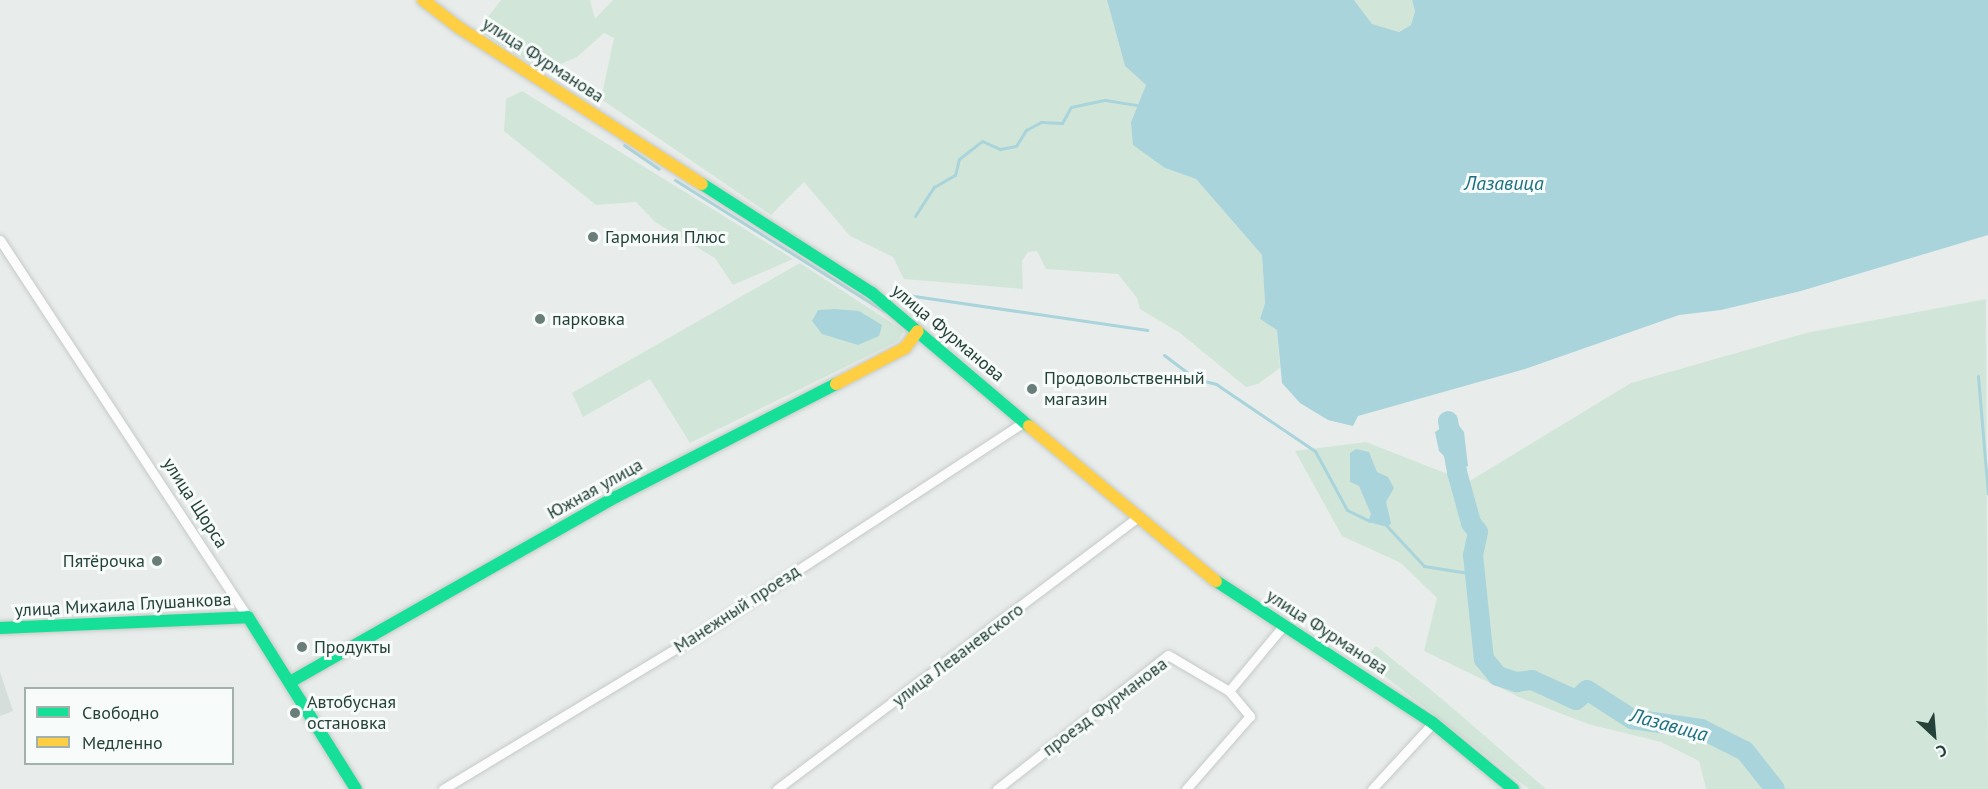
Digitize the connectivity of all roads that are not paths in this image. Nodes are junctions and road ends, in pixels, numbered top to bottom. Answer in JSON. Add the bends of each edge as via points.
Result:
{"nodes":[{"id":1,"x":423,"y":0,"type":"edge"},
{"id":2,"x":0,"y":240,"type":"edge"},
{"id":3,"x":918,"y":331,"type":"junction"},
{"id":4,"x":1026,"y":421,"type":"junction"},
{"id":5,"x":1137,"y":518,"type":"junction"},
{"id":6,"x":248,"y":617,"type":"junction"},
{"id":7,"x":1284,"y":626,"type":"junction"},
{"id":8,"x":0,"y":628,"type":"edge"},
{"id":9,"x":290,"y":682,"type":"junction"},
{"id":10,"x":1229,"y":691,"type":"junction"},
{"id":11,"x":1433,"y":723,"type":"junction"},
{"id":12,"x":356,"y":789,"type":"edge"},
{"id":13,"x":443,"y":789,"type":"edge"},
{"id":14,"x":777,"y":789,"type":"edge"},
{"id":15,"x":997,"y":789,"type":"edge"},
{"id":16,"x":1186,"y":789,"type":"edge"},
{"id":17,"x":1372,"y":789,"type":"edge"},
{"id":18,"x":1513,"y":789,"type":"edge"}],
"edges":[{"from":1,"to":3,"type":"main road","name":"улица Фурманова","via":[[458,27],[872,293]]},
{"from":2,"to":6,"type":"street","name":"улица Щорса"},
{"from":3,"to":4,"type":"main road","name":"улица Фурманова"},
{"from":3,"to":9,"type":"main road","name":"Южная улица","via":[[905,348],[616,497]]},
{"from":4,"to":5,"type":"main road","name":"улица Фурманова"},
{"from":4,"to":13,"type":"street","name":"Манежный проезд","via":[[700,634]]},
{"from":5,"to":7,"type":"main road","name":"улица Фурманова","via":[[1201,571]]},
{"from":5,"to":14,"type":"street","name":"улица Леваневского"},
{"from":6,"to":8,"type":"main road","name":"улица Михаила Глушанкова"},
{"from":6,"to":9,"type":"main road","name":"улица Щорса"},
{"from":7,"to":10,"type":"street"},
{"from":7,"to":11,"type":"main road","name":"улица Фурманова"},
{"from":9,"to":12,"type":"main road","name":"улица Щорса"},
{"from":10,"to":15,"type":"street","name":"проезд Фурманова","via":[[1168,655]]},
{"from":10,"to":16,"type":"street","name":"проезд Фурманова","via":[[1250,716]]},
{"from":11,"to":17,"type":"street"},
{"from":11,"to":18,"type":"main road","name":"улица Фурманова"}]}
